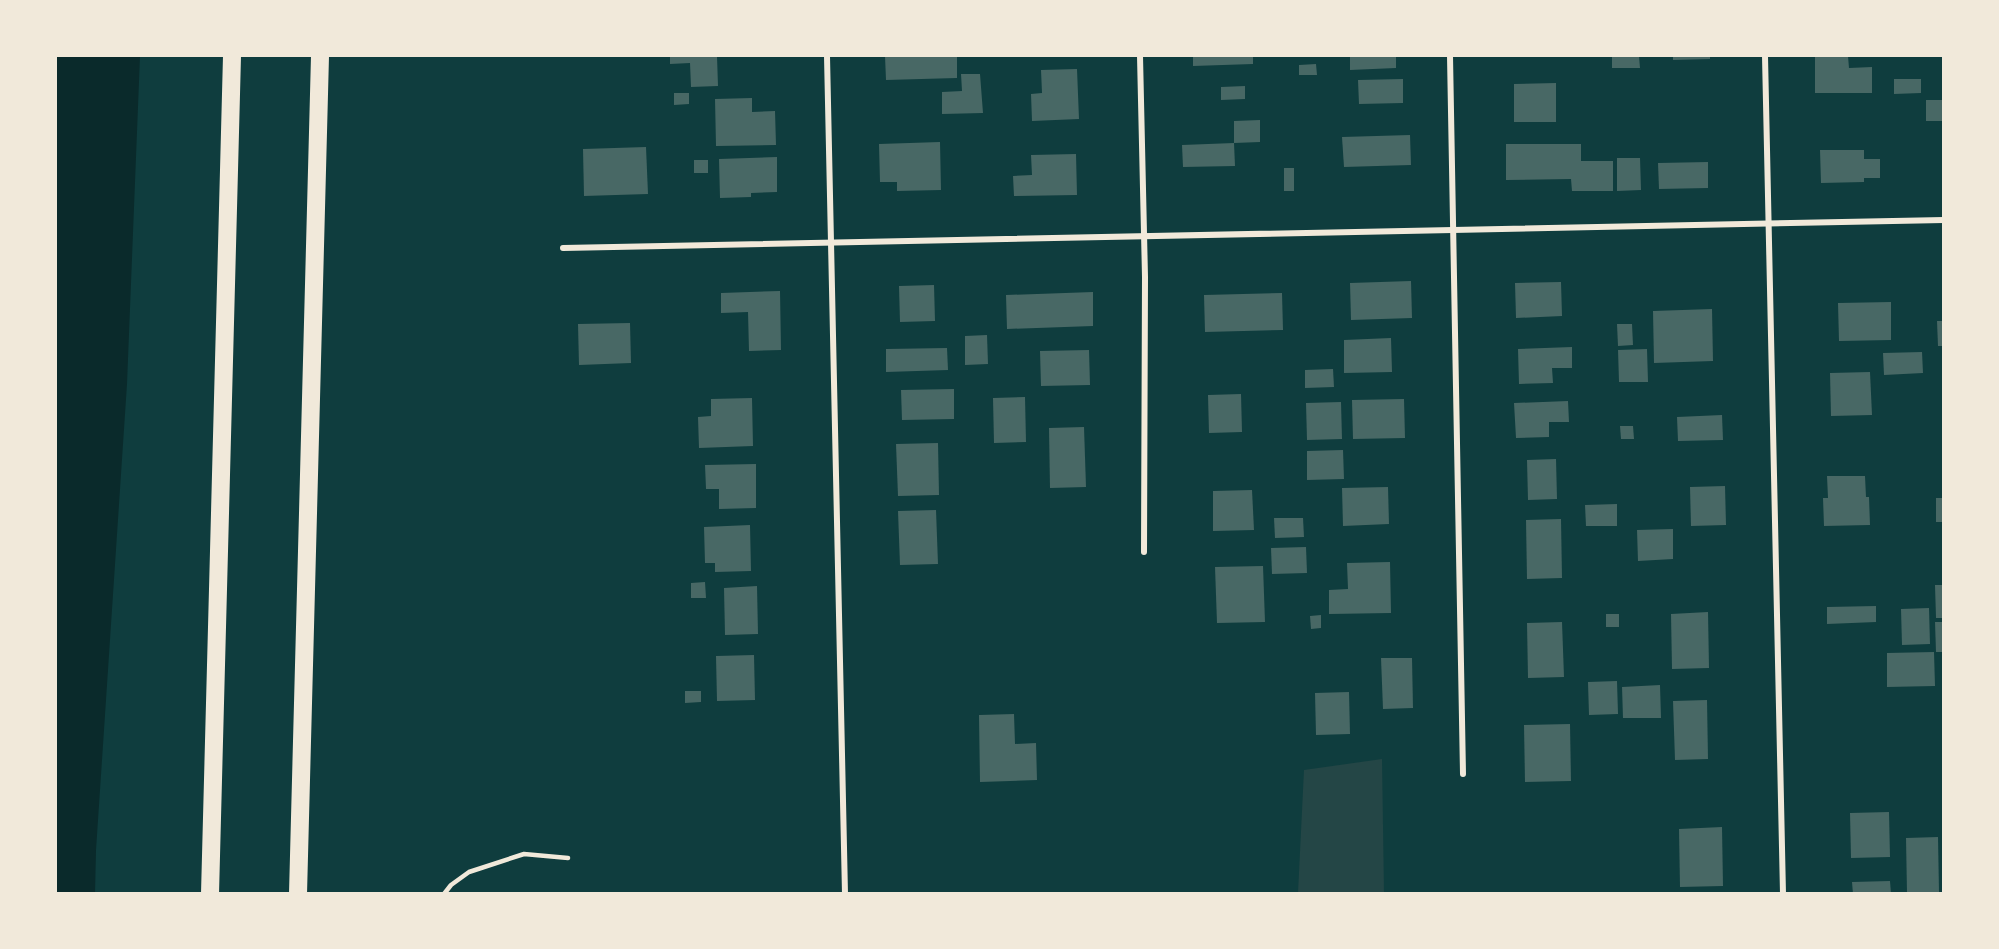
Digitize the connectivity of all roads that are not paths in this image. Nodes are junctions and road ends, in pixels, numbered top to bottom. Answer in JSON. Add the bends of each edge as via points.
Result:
{"nodes":[{"id":1,"x":232,"y":56,"type":"edge"},
{"id":2,"x":320,"y":56,"type":"edge"},
{"id":3,"x":827,"y":56,"type":"edge"},
{"id":4,"x":1140,"y":56,"type":"edge"},
{"id":5,"x":1450,"y":56,"type":"edge"},
{"id":6,"x":1765,"y":56,"type":"edge"},
{"id":7,"x":1944,"y":220,"type":"edge"},
{"id":8,"x":1768,"y":223,"type":"junction"},
{"id":9,"x":1453,"y":230,"type":"junction"},
{"id":10,"x":1144,"y":236,"type":"junction"},
{"id":11,"x":831,"y":242,"type":"junction"},
{"id":12,"x":563,"y":248,"type":"dead end"},
{"id":13,"x":1144,"y":552,"type":"dead end"},
{"id":14,"x":1463,"y":774,"type":"dead end"},
{"id":15,"x":568,"y":858,"type":"dead end"},
{"id":16,"x":210,"y":894,"type":"edge"},
{"id":17,"x":298,"y":894,"type":"edge"},
{"id":18,"x":444,"y":894,"type":"edge"},
{"id":19,"x":845,"y":894,"type":"edge"},
{"id":20,"x":1783,"y":894,"type":"edge"}],
"edges":[{"from":1,"to":16,"type":"highway"},
{"from":2,"to":17,"type":"highway"},
{"from":3,"to":11,"type":"street"},
{"from":4,"to":10,"type":"street"},
{"from":5,"to":9,"type":"street"},
{"from":6,"to":8,"type":"street"},
{"from":7,"to":8,"type":"street"},
{"from":8,"to":9,"type":"street"},
{"from":8,"to":20,"type":"street"},
{"from":9,"to":10,"type":"street"},
{"from":9,"to":14,"type":"street"},
{"from":10,"to":11,"type":"street"},
{"from":10,"to":13,"type":"street"},
{"from":11,"to":12,"type":"street"},
{"from":11,"to":19,"type":"street"},
{"from":15,"to":18,"type":"lane","via":[[524,854],[469,872]]}]}
